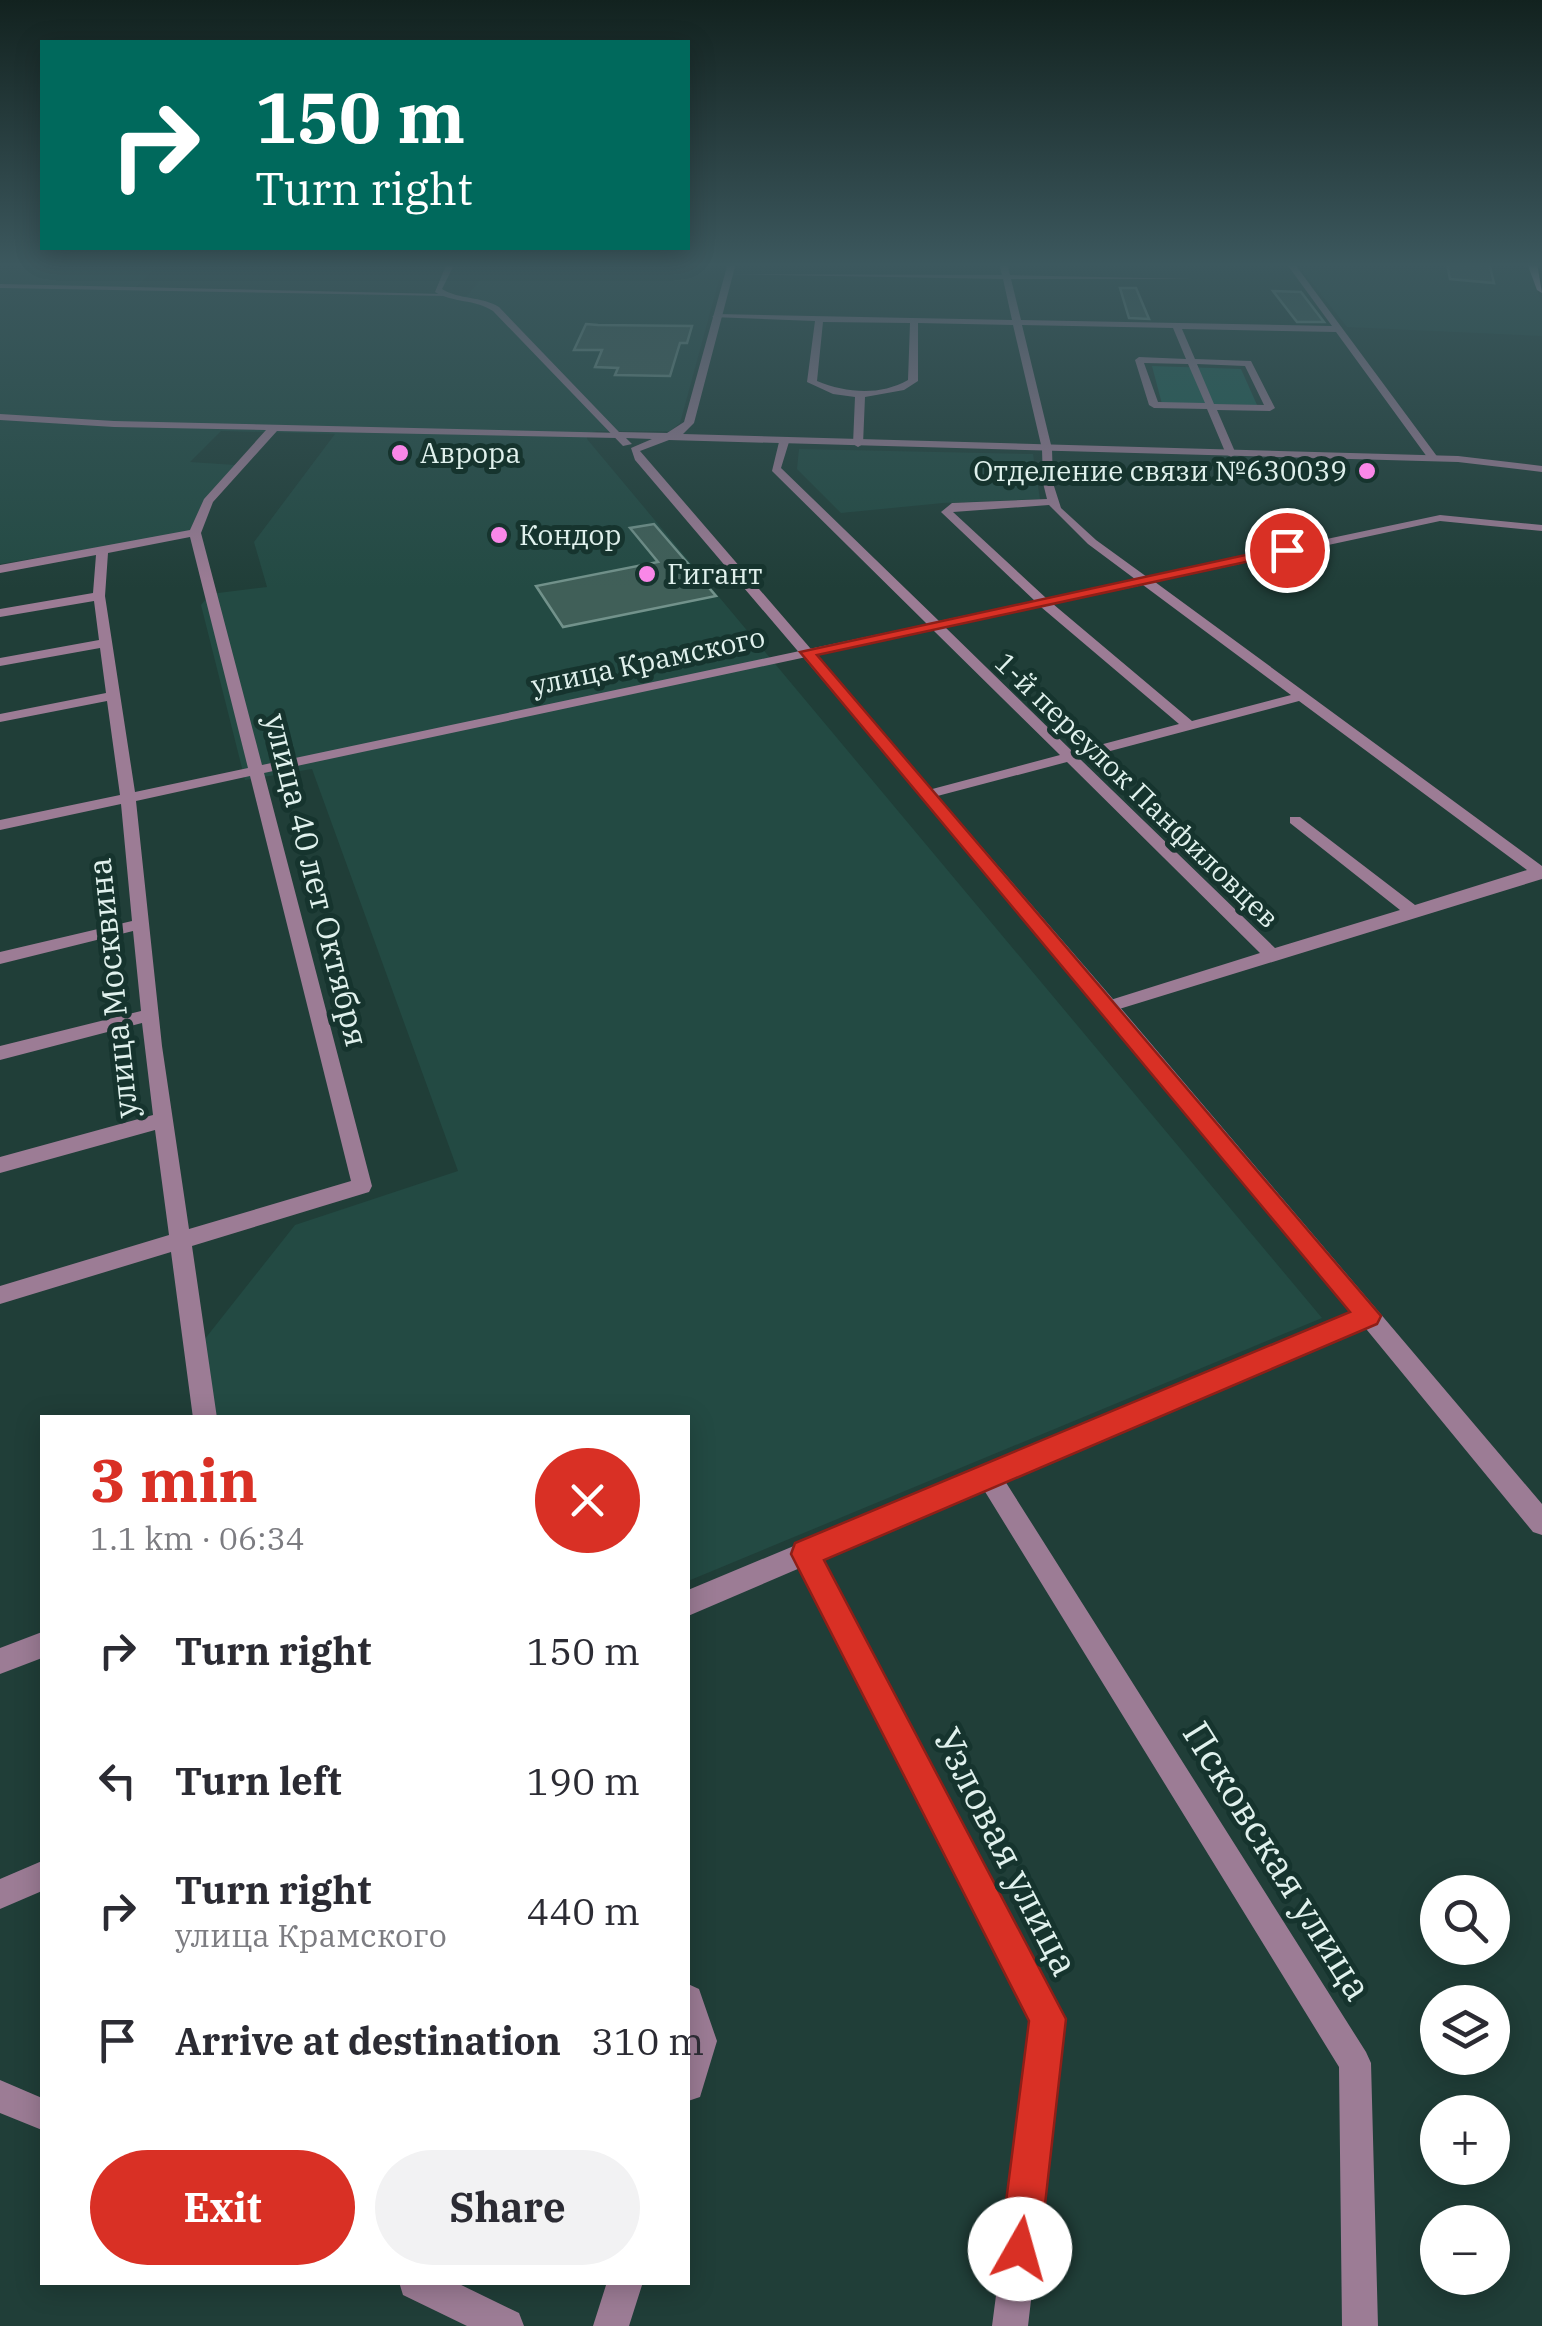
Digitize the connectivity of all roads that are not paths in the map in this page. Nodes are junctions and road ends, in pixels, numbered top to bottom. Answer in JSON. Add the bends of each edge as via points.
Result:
{"nodes":[{"id":1,"x":555,"y":372,"type":"edge"},
{"id":2,"x":702,"y":372,"type":"edge"},
{"id":3,"x":813,"y":372,"type":"edge"},
{"id":4,"x":914,"y":372,"type":"edge"},
{"id":5,"x":1028,"y":372,"type":"edge"},
{"id":6,"x":1143,"y":372,"type":"edge"},
{"id":7,"x":1196,"y":372,"type":"edge"},
{"id":8,"x":1252,"y":372,"type":"edge"},
{"id":9,"x":1370,"y":372,"type":"edge"},
{"id":10,"x":860,"y":395,"type":"junction"},
{"id":11,"x":1211,"y":406,"type":"junction"},
{"id":12,"x":0,"y":418,"type":"edge"},
{"id":13,"x":274,"y":428,"type":"junction"},
{"id":14,"x":617,"y":436,"type":"junction"},
{"id":15,"x":666,"y":437,"type":"junction"},
{"id":16,"x":784,"y":442,"type":"junction"},
{"id":17,"x":858,"y":444,"type":"junction"},
{"id":18,"x":1046,"y":449,"type":"junction"},
{"id":19,"x":635,"y":450,"type":"junction"},
{"id":20,"x":1231,"y":454,"type":"junction"},
{"id":21,"x":1434,"y":458,"type":"junction"},
{"id":22,"x":1542,"y":469,"type":"edge"},
{"id":23,"x":1054,"y":502,"type":"junction"},
{"id":24,"x":1542,"y":528,"type":"edge"},
{"id":25,"x":195,"y":533,"type":"junction"},
{"id":26,"x":102,"y":550,"type":"junction"},
{"id":27,"x":0,"y":569,"type":"edge"},
{"id":28,"x":1146,"y":579,"type":"junction"},
{"id":29,"x":99,"y":596,"type":"junction"},
{"id":30,"x":1043,"y":602,"type":"junction"},
{"id":31,"x":0,"y":613,"type":"edge"},
{"id":32,"x":932,"y":626,"type":"junction"},
{"id":33,"x":106,"y":643,"type":"junction"},
{"id":34,"x":808,"y":652,"type":"junction"},
{"id":35,"x":0,"y":662,"type":"edge"},
{"id":36,"x":114,"y":696,"type":"junction"},
{"id":37,"x":1304,"y":696,"type":"junction"},
{"id":38,"x":0,"y":718,"type":"edge"},
{"id":39,"x":1189,"y":726,"type":"junction"},
{"id":40,"x":1070,"y":758,"type":"junction"},
{"id":41,"x":258,"y":770,"type":"junction"},
{"id":42,"x":926,"y":795,"type":"junction"},
{"id":43,"x":128,"y":798,"type":"junction"},
{"id":44,"x":1295,"y":820,"type":"dead end"},
{"id":45,"x":0,"y":825,"type":"edge"},
{"id":46,"x":1540,"y":873,"type":"edge"},
{"id":47,"x":1412,"y":912,"type":"junction"},
{"id":48,"x":141,"y":924,"type":"junction"},
{"id":49,"x":1272,"y":956,"type":"junction"},
{"id":50,"x":0,"y":958,"type":"edge"},
{"id":51,"x":1110,"y":1006,"type":"junction"},
{"id":52,"x":150,"y":1014,"type":"junction"},
{"id":53,"x":0,"y":1053,"type":"edge"},
{"id":54,"x":163,"y":1120,"type":"junction"},
{"id":55,"x":0,"y":1165,"type":"edge"},
{"id":56,"x":179,"y":1241,"type":"junction"},
{"id":57,"x":0,"y":1295,"type":"edge"},
{"id":58,"x":1368,"y":1316,"type":"junction"},
{"id":59,"x":204,"y":1415,"type":"edge"},
{"id":60,"x":990,"y":1478,"type":"junction"},
{"id":61,"x":1542,"y":1523,"type":"edge"},
{"id":62,"x":806,"y":1554,"type":"junction"},
{"id":63,"x":690,"y":1603,"type":"edge"},
{"id":64,"x":40,"y":1647,"type":"edge"},
{"id":65,"x":0,"y":1661,"type":"edge"},
{"id":66,"x":40,"y":1877,"type":"edge"},
{"id":67,"x":0,"y":1894,"type":"edge"},
{"id":68,"x":690,"y":2006,"type":"edge"},
{"id":69,"x":690,"y":2079,"type":"edge"},
{"id":70,"x":0,"y":2096,"type":"edge"},
{"id":71,"x":40,"y":2113,"type":"edge"},
{"id":72,"x":422,"y":2285,"type":"edge"},
{"id":73,"x":623,"y":2285,"type":"edge"},
{"id":74,"x":506,"y":2326,"type":"edge"},
{"id":75,"x":611,"y":2326,"type":"edge"},
{"id":76,"x":1010,"y":2326,"type":"edge"},
{"id":77,"x":1360,"y":2326,"type":"edge"}],
"edges":[{"from":1,"to":14,"type":"street"},
{"from":2,"to":15,"type":"street","via":[[689,423]]},
{"from":3,"to":10,"type":"street","via":[[812,382]]},
{"from":4,"to":10,"type":"street","via":[[914,381],[901,388]]},
{"from":5,"to":18,"type":"street"},
{"from":6,"to":11,"type":"street","via":[[1154,404]]},
{"from":7,"to":11,"type":"street"},
{"from":8,"to":11,"type":"street","via":[[1270,408]]},
{"from":9,"to":21,"type":"street"},
{"from":10,"to":17,"type":"street"},
{"from":11,"to":20,"type":"street"},
{"from":12,"to":13,"type":"street"},
{"from":13,"to":14,"type":"street"},
{"from":13,"to":25,"type":"street","via":[[208,501]]},
{"from":14,"to":15,"type":"street"},
{"from":14,"to":19,"type":"street"},
{"from":15,"to":16,"type":"street"},
{"from":15,"to":19,"type":"street"},
{"from":16,"to":17,"type":"street"},
{"from":16,"to":32,"type":"street","name":"1-й переулок Панфиловцев","via":[[776,469]]},
{"from":17,"to":18,"type":"street"},
{"from":18,"to":20,"type":"street"},
{"from":18,"to":23,"type":"street"},
{"from":19,"to":34,"type":"street"},
{"from":20,"to":21,"type":"street"},
{"from":21,"to":22,"type":"street"},
{"from":23,"to":28,"type":"street","via":[[1092,542]]},
{"from":23,"to":30,"type":"street","via":[[952,506],[947,512]]},
{"from":24,"to":28,"type":"street","name":"улица Крамского","via":[[1440,518]]},
{"from":25,"to":26,"type":"street"},
{"from":25,"to":41,"type":"street","name":"улица 40 лет Октября"},
{"from":26,"to":27,"type":"street"},
{"from":26,"to":29,"type":"street","name":"улица Москвина"},
{"from":28,"to":30,"type":"street","name":"улица Крамского"},
{"from":28,"to":37,"type":"street"},
{"from":29,"to":31,"type":"street"},
{"from":29,"to":33,"type":"street","name":"улица Москвина"},
{"from":30,"to":32,"type":"street","name":"улица Крамского"},
{"from":30,"to":39,"type":"street"},
{"from":32,"to":34,"type":"street","name":"улица Крамского"},
{"from":32,"to":40,"type":"street","name":"1-й переулок Панфиловцев"},
{"from":33,"to":35,"type":"street"},
{"from":33,"to":36,"type":"street","name":"улица Москвина"},
{"from":34,"to":41,"type":"street","name":"улица Крамского"},
{"from":34,"to":42,"type":"street"},
{"from":36,"to":38,"type":"street"},
{"from":36,"to":43,"type":"street","name":"улица Москвина"},
{"from":37,"to":39,"type":"street"},
{"from":37,"to":46,"type":"street"},
{"from":39,"to":40,"type":"street"},
{"from":40,"to":42,"type":"street"},
{"from":40,"to":49,"type":"street","name":"1-й переулок Панфиловцев"},
{"from":41,"to":43,"type":"street","name":"улица Крамского"},
{"from":41,"to":56,"type":"street","name":"улица 40 лет Октября","via":[[362,1186]]},
{"from":42,"to":51,"type":"street"},
{"from":43,"to":45,"type":"street","name":"улица Крамского"},
{"from":43,"to":48,"type":"street","name":"улица Москвина"},
{"from":44,"to":47,"type":"street"},
{"from":46,"to":47,"type":"street"},
{"from":47,"to":49,"type":"street"},
{"from":48,"to":50,"type":"street"},
{"from":48,"to":52,"type":"street","name":"улица Москвина"},
{"from":49,"to":51,"type":"street"},
{"from":51,"to":58,"type":"street"},
{"from":52,"to":53,"type":"street"},
{"from":52,"to":54,"type":"street","name":"улица Москвина"},
{"from":54,"to":55,"type":"street"},
{"from":54,"to":56,"type":"street","name":"улица Москвина"},
{"from":56,"to":57,"type":"street"},
{"from":56,"to":59,"type":"street","name":"улица Москвина"},
{"from":58,"to":60,"type":"street"},
{"from":58,"to":61,"type":"street"},
{"from":60,"to":62,"type":"street"},
{"from":60,"to":77,"type":"street","name":"Псковская улица","via":[[1355,2063]]},
{"from":62,"to":63,"type":"street"},
{"from":62,"to":76,"type":"street","name":"Узловая улица","via":[[1048,2019]]},
{"from":64,"to":65,"type":"street"},
{"from":66,"to":67,"type":"street"},
{"from":68,"to":69,"type":"street","via":[[702,2041]]},
{"from":70,"to":71,"type":"street"},
{"from":72,"to":74,"type":"street"},
{"from":73,"to":75,"type":"street"}]}
